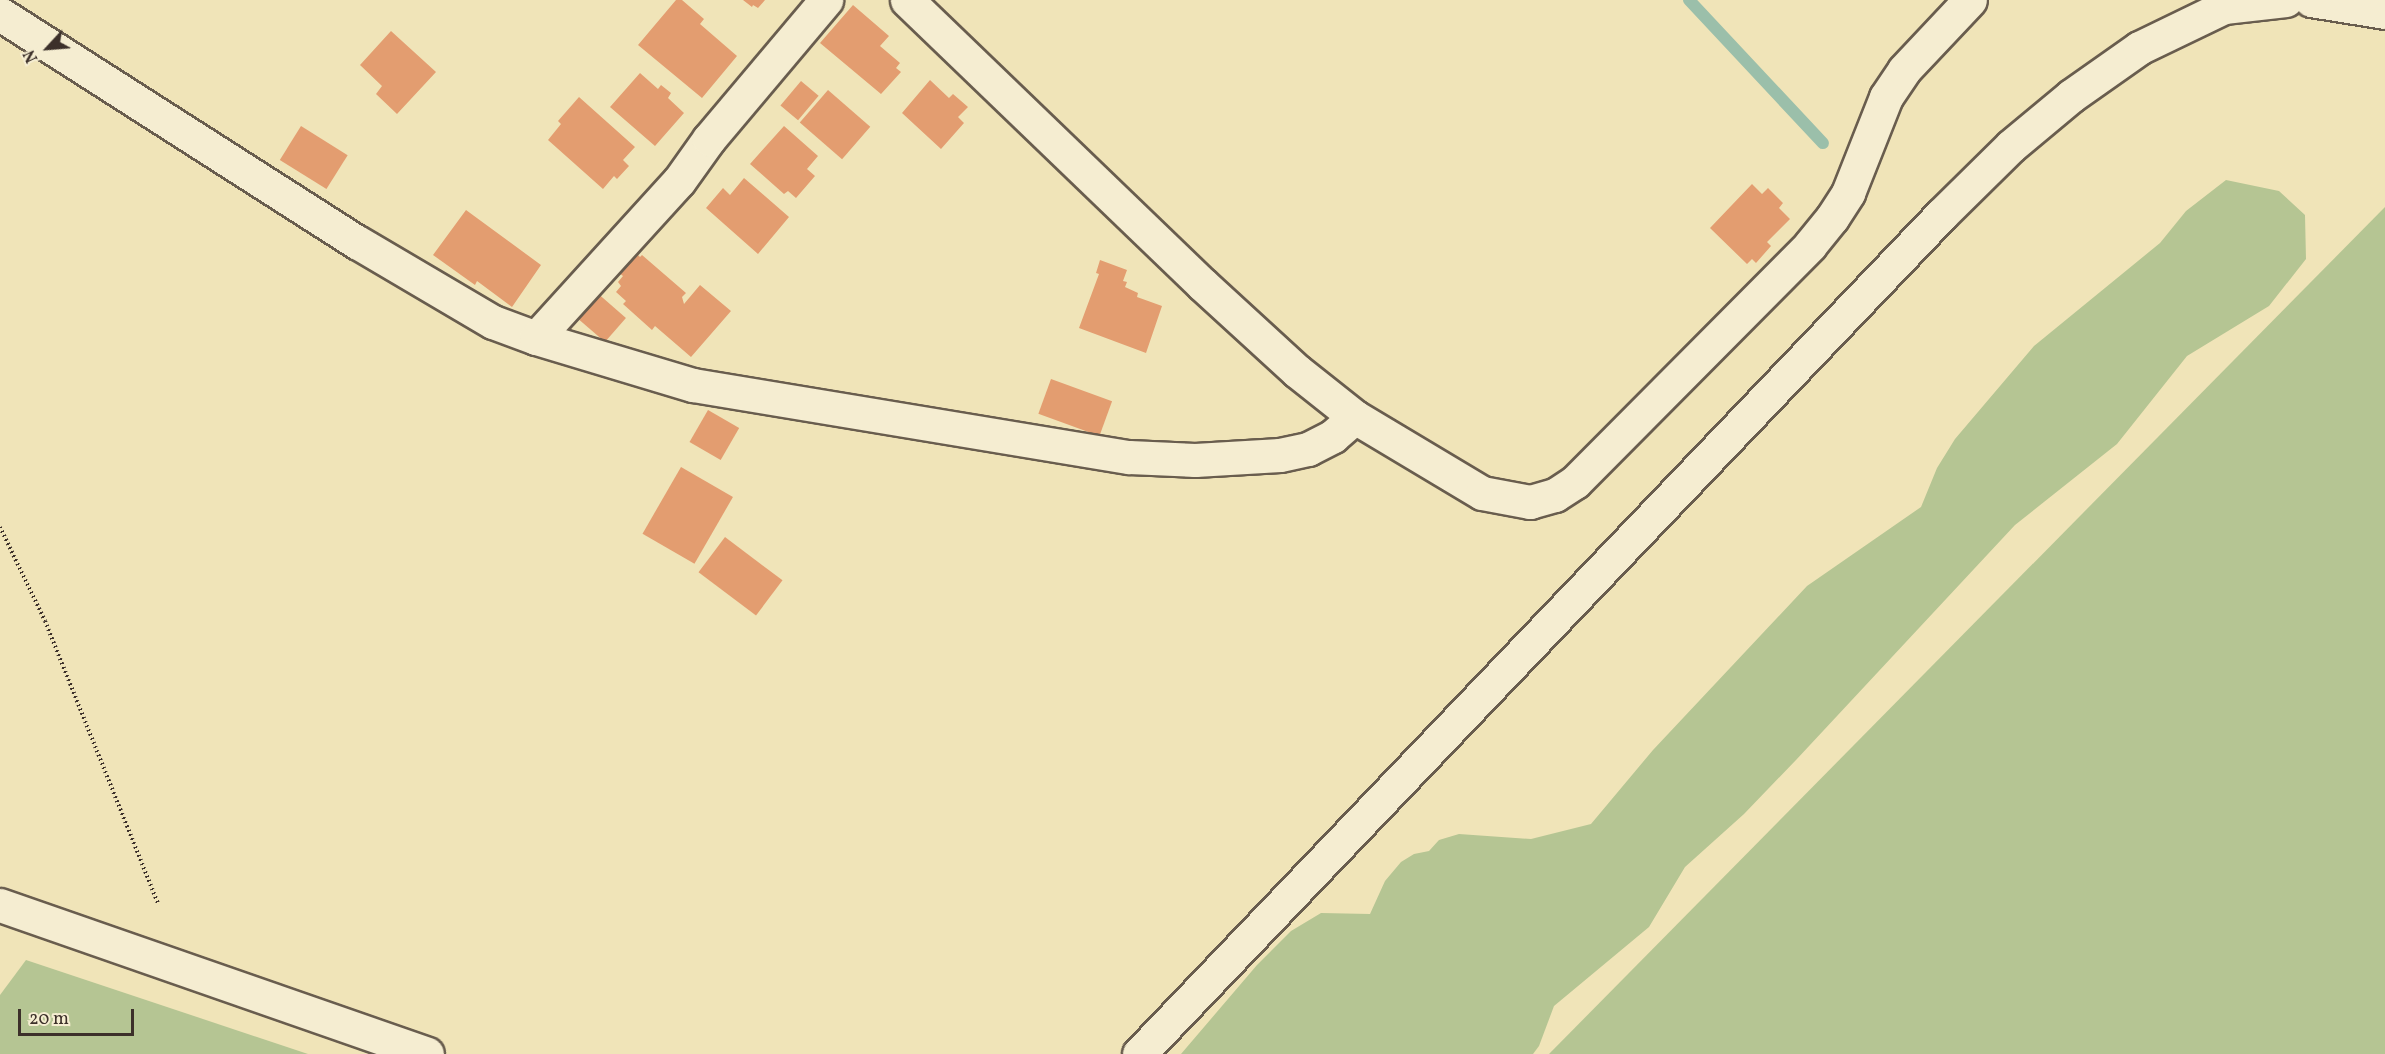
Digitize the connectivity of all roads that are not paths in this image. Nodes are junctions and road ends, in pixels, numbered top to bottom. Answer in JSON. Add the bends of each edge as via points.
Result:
{"nodes":[{"id":1,"x":826,"y":0,"type":"edge"},
{"id":2,"x":907,"y":0,"type":"edge"},
{"id":3,"x":1970,"y":0,"type":"edge"},
{"id":4,"x":2286,"y":0,"type":"edge"},
{"id":5,"x":2311,"y":0,"type":"edge"},
{"id":6,"x":2385,"y":12,"type":"edge"},
{"id":7,"x":0,"y":14,"type":"edge"},
{"id":8,"x":536,"y":338,"type":"junction"},
{"id":9,"x":1355,"y":417,"type":"junction"},
{"id":10,"x":0,"y":905,"type":"edge"},
{"id":11,"x":427,"y":1054,"type":"edge"},
{"id":12,"x":1139,"y":1054,"type":"edge"}],
"edges":[{"from":1,"to":8,"type":"street","via":[[709,139],[679,181]]},
{"from":2,"to":9,"type":"street","via":[[1202,284]]},
{"from":3,"to":9,"type":"street","via":[[1904,70],[1886,97],[1848,193],[1810,245],[1575,482],[1555,495],[1530,502],[1482,493]]},
{"from":4,"to":12,"type":"street","via":[[2224,6],[2139,48],[2071,96],[2011,146]]},
{"from":5,"to":6,"type":"street"},
{"from":7,"to":8,"type":"street","via":[[357,242],[493,322]]},
{"from":8,"to":9,"type":"street","via":[[693,385],[1129,457],[1280,455],[1308,449],[1333,436]]},
{"from":10,"to":11,"type":"street"}]}
